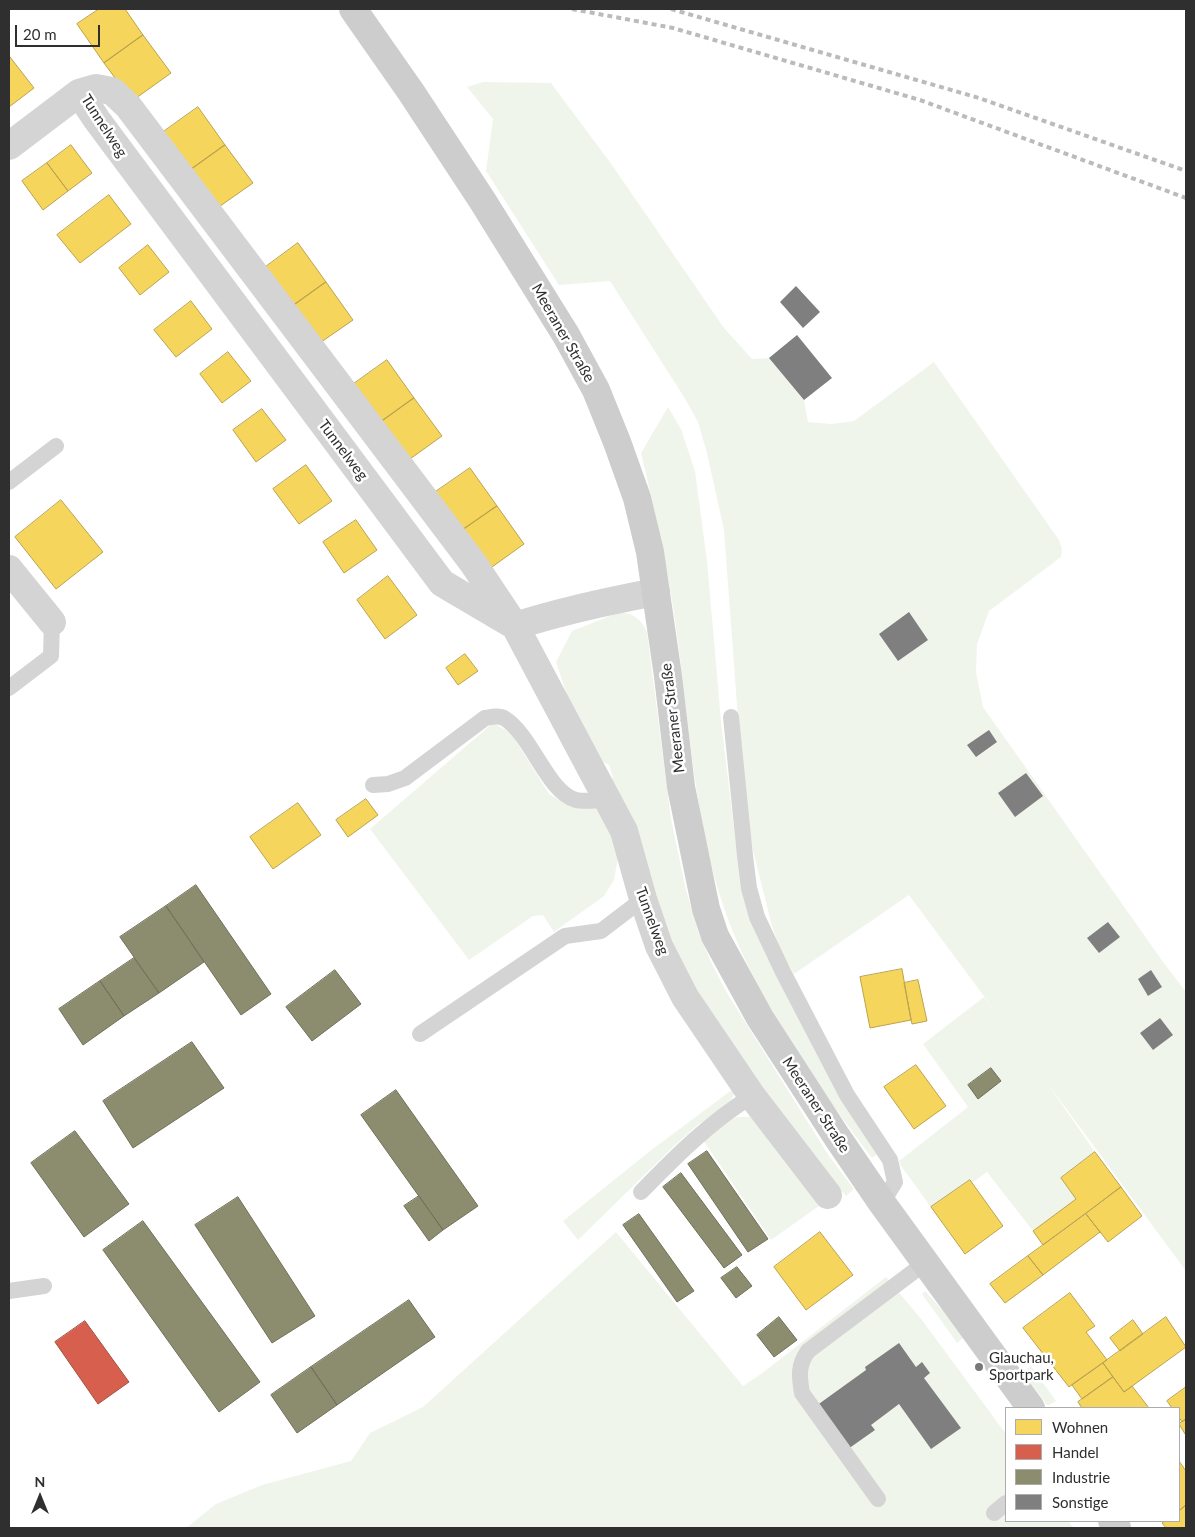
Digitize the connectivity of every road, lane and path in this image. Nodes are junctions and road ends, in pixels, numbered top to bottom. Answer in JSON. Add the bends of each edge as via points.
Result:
{"nodes":[{"id":1,"x":353,"y":9,"type":"edge"},
{"id":2,"x":79,"y":92,"type":"junction"},
{"id":3,"x":9,"y":146,"type":"edge"},
{"id":4,"x":56,"y":446,"type":"dead end"},
{"id":5,"x":9,"y":482,"type":"edge"},
{"id":6,"x":9,"y":569,"type":"edge"},
{"id":7,"x":656,"y":592,"type":"junction"},
{"id":8,"x":52,"y":622,"type":"joint"},
{"id":9,"x":515,"y":626,"type":"junction"},
{"id":10,"x":9,"y":688,"type":"edge"},
{"id":11,"x":731,"y":717,"type":"dead end"},
{"id":12,"x":373,"y":784,"type":"dead end"},
{"id":13,"x":607,"y":800,"type":"junction"},
{"id":14,"x":643,"y":899,"type":"junction"},
{"id":15,"x":420,"y":1034,"type":"dead end"},
{"id":16,"x":752,"y":1096,"type":"junction"},
{"id":17,"x":642,"y":1192,"type":"dead end"},
{"id":18,"x":828,"y":1195,"type":"dead end"},
{"id":19,"x":882,"y":1203,"type":"junction"},
{"id":20,"x":926,"y":1263,"type":"junction"},
{"id":21,"x":44,"y":1286,"type":"dead end"},
{"id":22,"x":9,"y":1291,"type":"edge"},
{"id":23,"x":1030,"y":1407,"type":"edge"},
{"id":24,"x":878,"y":1499,"type":"dead end"}],
"edges":[{"from":1,"to":7,"type":"main road","name":"Meeraner Straße","via":[[482,200],[566,335],[596,390],[637,498]]},
{"from":2,"to":3,"type":"street"},
{"from":2,"to":9,"type":"street","name":"Tunnelweg","via":[[96,120],[442,583]]},
{"from":2,"to":9,"type":"street","name":"Tunnelweg","via":[[96,88],[112,91],[128,106],[473,563]]},
{"from":4,"to":5,"type":"lane"},
{"from":6,"to":8,"type":"street"},
{"from":7,"to":9,"type":"street","via":[[598,602]]},
{"from":7,"to":19,"type":"main road","name":"Meeraner Straße","via":[[681,787],[706,909],[715,936],[760,1018]]},
{"from":8,"to":10,"type":"lane","via":[[51,656]]},
{"from":9,"to":13,"type":"street","name":"Tunnelweg"},
{"from":11,"to":19,"type":"lane","via":[[744,856],[757,917],[847,1095],[890,1160],[895,1182]]},
{"from":12,"to":13,"type":"lane","via":[[388,784],[405,778],[485,718],[494,716],[503,717],[521,734],[562,792],[576,800]]},
{"from":13,"to":14,"type":"street","name":"Tunnelweg","via":[[624,831]]},
{"from":14,"to":15,"type":"lane","via":[[601,931],[565,936]]},
{"from":14,"to":16,"type":"street","name":"Tunnelweg","via":[[659,946],[685,997]]},
{"from":16,"to":17,"type":"lane","via":[[698,1136]]},
{"from":16,"to":18,"type":"street","name":"Tunnelweg"},
{"from":19,"to":20,"type":"main road","name":"Meeraner Straße"},
{"from":20,"to":23,"type":"main road","name":"Meeraner Straße"},
{"from":20,"to":24,"type":"lane","via":[[808,1351],[801,1363],[802,1393]]},
{"from":21,"to":22,"type":"lane"}]}
